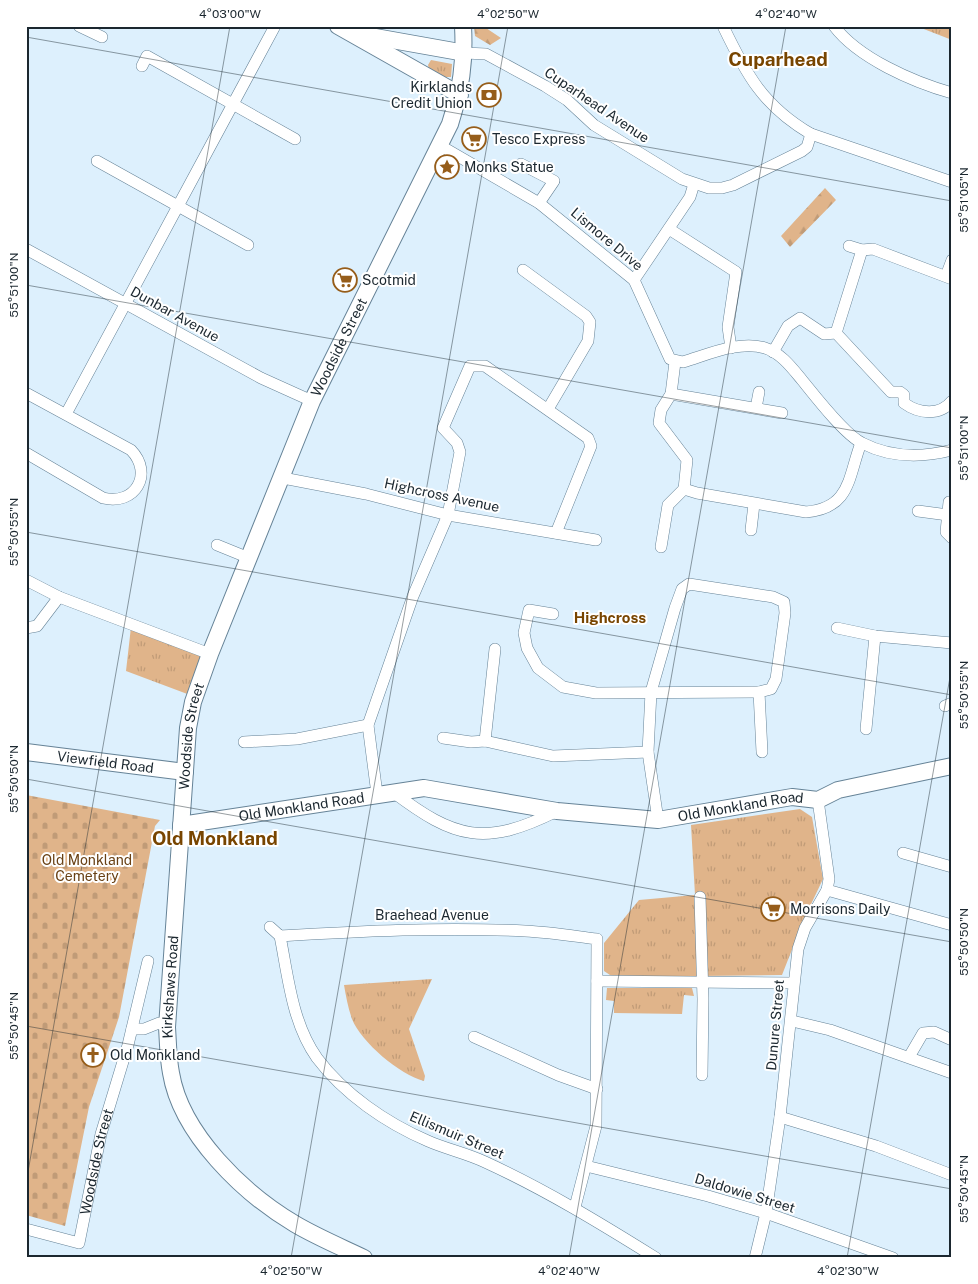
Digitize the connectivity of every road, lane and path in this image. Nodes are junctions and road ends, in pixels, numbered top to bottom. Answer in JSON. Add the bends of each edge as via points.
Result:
{"nodes":[{"id":1,"x":79,"y":26,"type":"edge"},
{"id":2,"x":275,"y":26,"type":"edge"},
{"id":3,"x":463,"y":26,"type":"edge"},
{"id":4,"x":723,"y":26,"type":"edge"},
{"id":5,"x":834,"y":26,"type":"edge"},
{"id":6,"x":343,"y":29,"type":"edge"},
{"id":7,"x":102,"y":37,"type":"dead end"},
{"id":8,"x":465,"y":53,"type":"junction"},
{"id":9,"x":142,"y":66,"type":"dead end"},
{"id":10,"x":952,"y":93,"type":"edge"},
{"id":11,"x":460,"y":95,"type":"junction"},
{"id":12,"x":233,"y":105,"type":"junction"},
{"id":13,"x":811,"y":134,"type":"junction"},
{"id":14,"x":294,"y":139,"type":"dead end"},
{"id":15,"x":439,"y":145,"type":"junction"},
{"id":16,"x":97,"y":161,"type":"dead end"},
{"id":17,"x":521,"y":164,"type":"dead end"},
{"id":18,"x":952,"y":182,"type":"edge"},
{"id":19,"x":694,"y":184,"type":"junction"},
{"id":20,"x":539,"y":203,"type":"junction"},
{"id":21,"x":180,"y":206,"type":"junction"},
{"id":22,"x":669,"y":229,"type":"junction"},
{"id":23,"x":248,"y":245,"type":"dead end"},
{"id":24,"x":849,"y":246,"type":"dead end"},
{"id":25,"x":26,"y":249,"type":"edge"},
{"id":26,"x":862,"y":250,"type":"junction"},
{"id":27,"x":952,"y":260,"type":"edge"},
{"id":28,"x":522,"y":270,"type":"dead end"},
{"id":29,"x":949,"y":278,"type":"edge"},
{"id":30,"x":634,"y":280,"type":"junction"},
{"id":31,"x":125,"y":304,"type":"junction"},
{"id":32,"x":836,"y":334,"type":"junction"},
{"id":33,"x":731,"y":348,"type":"junction"},
{"id":34,"x":773,"y":352,"type":"junction"},
{"id":35,"x":675,"y":362,"type":"junction"},
{"id":36,"x":759,"y":392,"type":"dead end"},
{"id":37,"x":26,"y":393,"type":"edge"},
{"id":38,"x":671,"y":394,"type":"junction"},
{"id":39,"x":312,"y":401,"type":"junction"},
{"id":40,"x":952,"y":401,"type":"edge"},
{"id":41,"x":756,"y":408,"type":"junction"},
{"id":42,"x":548,"y":409,"type":"junction"},
{"id":43,"x":66,"y":414,"type":"junction"},
{"id":44,"x":782,"y":414,"type":"dead end"},
{"id":45,"x":861,"y":443,"type":"junction"},
{"id":46,"x":952,"y":450,"type":"edge"},
{"id":47,"x":26,"y":453,"type":"edge"},
{"id":48,"x":283,"y":478,"type":"junction"},
{"id":49,"x":684,"y":489,"type":"junction"},
{"id":50,"x":949,"y":502,"type":"dead end"},
{"id":51,"x":754,"y":504,"type":"junction"},
{"id":52,"x":918,"y":511,"type":"dead end"},
{"id":53,"x":448,"y":515,"type":"junction"},
{"id":54,"x":948,"y":516,"type":"junction"},
{"id":55,"x":751,"y":530,"type":"dead end"},
{"id":56,"x":556,"y":533,"type":"junction"},
{"id":57,"x":952,"y":538,"type":"edge"},
{"id":58,"x":596,"y":540,"type":"dead end"},
{"id":59,"x":217,"y":545,"type":"dead end"},
{"id":60,"x":661,"y":547,"type":"dead end"},
{"id":61,"x":249,"y":558,"type":"junction"},
{"id":62,"x":26,"y":580,"type":"edge"},
{"id":63,"x":59,"y":596,"type":"junction"},
{"id":64,"x":553,"y":614,"type":"dead end"},
{"id":65,"x":26,"y":628,"type":"edge"},
{"id":66,"x":837,"y":628,"type":"dead end"},
{"id":67,"x":875,"y":636,"type":"junction"},
{"id":68,"x":952,"y":642,"type":"edge"},
{"id":69,"x":495,"y":649,"type":"dead end"},
{"id":70,"x":210,"y":654,"type":"junction"},
{"id":71,"x":651,"y":692,"type":"junction"},
{"id":72,"x":758,"y":692,"type":"junction"},
{"id":73,"x":368,"y":725,"type":"junction"},
{"id":74,"x":866,"y":729,"type":"dead end"},
{"id":75,"x":443,"y":738,"type":"dead end"},
{"id":76,"x":485,"y":741,"type":"junction"},
{"id":77,"x":244,"y":742,"type":"dead end"},
{"id":78,"x":26,"y":752,"type":"edge"},
{"id":79,"x":648,"y":752,"type":"junction"},
{"id":80,"x":762,"y":752,"type":"dead end"},
{"id":81,"x":952,"y":766,"type":"edge"},
{"id":82,"x":185,"y":772,"type":"junction"},
{"id":83,"x":385,"y":793,"type":"junction"},
{"id":84,"x":818,"y":800,"type":"junction"},
{"id":85,"x":557,"y":811,"type":"junction"},
{"id":86,"x":658,"y":820,"type":"junction"},
{"id":87,"x":181,"y":826,"type":"junction"},
{"id":88,"x":903,"y":853,"type":"dead end"},
{"id":89,"x":952,"y":867,"type":"edge"},
{"id":90,"x":827,"y":890,"type":"junction"},
{"id":91,"x":700,"y":897,"type":"dead end"},
{"id":92,"x":176,"y":924,"type":"joint"},
{"id":93,"x":952,"y":925,"type":"edge"},
{"id":94,"x":270,"y":927,"type":"dead end"},
{"id":95,"x":280,"y":936,"type":"junction"},
{"id":96,"x":148,"y":961,"type":"dead end"},
{"id":97,"x":703,"y":981,"type":"junction"},
{"id":98,"x":597,"y":982,"type":"junction"},
{"id":99,"x":793,"y":983,"type":"junction"},
{"id":100,"x":792,"y":1021,"type":"junction"},
{"id":101,"x":167,"y":1027,"type":"junction"},
{"id":102,"x":132,"y":1029,"type":"junction"},
{"id":103,"x":474,"y":1037,"type":"dead end"},
{"id":104,"x":952,"y":1040,"type":"edge"},
{"id":105,"x":909,"y":1057,"type":"junction"},
{"id":106,"x":952,"y":1073,"type":"edge"},
{"id":107,"x":702,"y":1075,"type":"dead end"},
{"id":108,"x":597,"y":1088,"type":"junction"},
{"id":109,"x":780,"y":1117,"type":"junction"},
{"id":110,"x":586,"y":1166,"type":"junction"},
{"id":111,"x":952,"y":1175,"type":"edge"},
{"id":112,"x":575,"y":1207,"type":"junction"},
{"id":113,"x":766,"y":1213,"type":"junction"},
{"id":114,"x":26,"y":1230,"type":"edge"},
{"id":115,"x":364,"y":1258,"type":"edge"},
{"id":116,"x":656,"y":1258,"type":"edge"},
{"id":117,"x":755,"y":1258,"type":"edge"},
{"id":118,"x":893,"y":1258,"type":"edge"}],
"edges":[{"from":1,"to":7,"type":"street"},
{"from":2,"to":12,"type":"street"},
{"from":3,"to":8,"type":"street","name":"Woodside Street"},
{"from":4,"to":13,"type":"street","via":[[746,73],[772,105],[792,123]]},
{"from":5,"to":10,"type":"street","via":[[860,52]]},
{"from":6,"to":8,"type":"street"},
{"from":6,"to":11,"type":"street"},
{"from":8,"to":11,"type":"street","name":"Woodside Street"},
{"from":8,"to":19,"type":"street","name":"Cuparhead Avenue","via":[[486,54],[545,86],[567,100],[594,125]]},
{"from":9,"to":12,"type":"street","via":[[146,56]]},
{"from":11,"to":15,"type":"street","name":"Woodside Street"},
{"from":12,"to":14,"type":"street"},
{"from":12,"to":21,"type":"street"},
{"from":13,"to":18,"type":"street"},
{"from":13,"to":19,"type":"street","name":"Cuparhead Avenue","via":[[802,152],[733,185],[722,188]]},
{"from":15,"to":20,"type":"street","name":"Lismore Drive"},
{"from":15,"to":39,"type":"street","name":"Woodside Street"},
{"from":16,"to":21,"type":"street"},
{"from":17,"to":20,"type":"street","via":[[554,181]]},
{"from":19,"to":22,"type":"street","via":[[690,197]]},
{"from":20,"to":30,"type":"street","name":"Lismore Drive"},
{"from":21,"to":23,"type":"street"},
{"from":21,"to":31,"type":"street"},
{"from":22,"to":30,"type":"street"},
{"from":22,"to":33,"type":"street","via":[[736,272],[728,327]]},
{"from":24,"to":26,"type":"street"},
{"from":25,"to":31,"type":"street","name":"Dunbar Avenue"},
{"from":26,"to":29,"type":"street","via":[[873,249]]},
{"from":26,"to":32,"type":"street"},
{"from":27,"to":29,"type":"street"},
{"from":28,"to":42,"type":"street","via":[[590,322],[588,341]]},
{"from":30,"to":35,"type":"street","name":"Lismore Drive","via":[[670,359]]},
{"from":31,"to":39,"type":"street","name":"Dunbar Avenue","via":[[261,378]]},
{"from":31,"to":43,"type":"street"},
{"from":32,"to":34,"type":"street","via":[[824,334],[800,318],[788,326]]},
{"from":32,"to":40,"type":"street","via":[[891,392],[904,395],[904,403],[910,407],[932,413],[946,408]]},
{"from":33,"to":34,"type":"street","via":[[753,346]]},
{"from":33,"to":35,"type":"street"},
{"from":34,"to":45,"type":"street","via":[[785,360]]},
{"from":35,"to":38,"type":"street"},
{"from":36,"to":41,"type":"street"},
{"from":37,"to":43,"type":"street"},
{"from":38,"to":41,"type":"street"},
{"from":38,"to":49,"type":"street","via":[[661,410],[659,424],[687,460]]},
{"from":39,"to":48,"type":"street","name":"Woodside Street"},
{"from":41,"to":44,"type":"street"},
{"from":42,"to":53,"type":"street","via":[[485,366],[470,366],[443,428],[460,452]]},
{"from":42,"to":56,"type":"street","via":[[588,438],[591,446]]},
{"from":43,"to":47,"type":"street","via":[[130,450],[138,458],[142,475],[131,493],[122,499],[103,498]]},
{"from":45,"to":46,"type":"street","via":[[905,456],[930,456]]},
{"from":45,"to":51,"type":"street","via":[[848,485],[833,506],[823,511],[806,512]]},
{"from":48,"to":53,"type":"street","name":"Highcross Avenue","via":[[366,494]]},
{"from":48,"to":61,"type":"street","name":"Woodside Street"},
{"from":49,"to":51,"type":"street"},
{"from":49,"to":60,"type":"street","via":[[668,505]]},
{"from":50,"to":54,"type":"street"},
{"from":51,"to":55,"type":"street"},
{"from":52,"to":54,"type":"street"},
{"from":53,"to":56,"type":"street","name":"Highcross Avenue"},
{"from":53,"to":73,"type":"street","via":[[413,596]]},
{"from":54,"to":57,"type":"street","via":[[946,532]]},
{"from":56,"to":58,"type":"street","name":"Highcross Avenue"},
{"from":59,"to":61,"type":"street"},
{"from":61,"to":70,"type":"street","name":"Woodside Street"},
{"from":62,"to":63,"type":"street"},
{"from":63,"to":65,"type":"street","via":[[37,626]]},
{"from":63,"to":70,"type":"street"},
{"from":64,"to":71,"type":"street","via":[[529,610],[524,633],[533,660],[549,678],[563,688],[596,694]]},
{"from":66,"to":67,"type":"street"},
{"from":67,"to":68,"type":"street"},
{"from":67,"to":74,"type":"street"},
{"from":69,"to":76,"type":"street"},
{"from":70,"to":82,"type":"street","name":"Woodside Street","via":[[192,710]]},
{"from":71,"to":72,"type":"street"},
{"from":71,"to":72,"type":"street","via":[[675,608],[682,589],[689,584],[773,597],[784,602],[776,679],[771,689]]},
{"from":71,"to":79,"type":"street"},
{"from":72,"to":80,"type":"street"},
{"from":73,"to":77,"type":"street","via":[[297,739]]},
{"from":73,"to":83,"type":"street"},
{"from":75,"to":76,"type":"street"},
{"from":76,"to":79,"type":"street","via":[[553,756]]},
{"from":78,"to":82,"type":"street","name":"Viewfield Road"},
{"from":79,"to":86,"type":"street"},
{"from":81,"to":84,"type":"street","name":"Old Monkland Road","via":[[838,790]]},
{"from":82,"to":87,"type":"street","name":"Woodside Street"},
{"from":83,"to":85,"type":"street","name":"Old Monkland Road","via":[[424,788],[444,790]]},
{"from":83,"to":85,"type":"street","via":[[428,817],[471,834],[500,832],[534,823]]},
{"from":83,"to":87,"type":"street","name":"Old Monkland Road"},
{"from":84,"to":86,"type":"street","name":"Old Monkland Road","via":[[792,797]]},
{"from":84,"to":90,"type":"street","name":"Dunure Street","via":[[829,867]]},
{"from":85,"to":86,"type":"street","name":"Old Monkland Road"},
{"from":87,"to":92,"type":"street","name":"Woodside Street"},
{"from":88,"to":89,"type":"street"},
{"from":90,"to":93,"type":"street"},
{"from":90,"to":99,"type":"street","name":"Dunure Street","via":[[805,928]]},
{"from":91,"to":97,"type":"street"},
{"from":92,"to":101,"type":"street","name":"Kirkshaws Road"},
{"from":94,"to":95,"type":"street"},
{"from":95,"to":98,"type":"street","name":"Braehead Avenue","via":[[368,930],[454,930],[526,931],[597,939]]},
{"from":95,"to":112,"type":"street","name":"Ellismuir Street","via":[[302,1027],[316,1056],[335,1079],[377,1113],[403,1129],[483,1161]]},
{"from":96,"to":102,"type":"street","name":"Woodside Street"},
{"from":97,"to":98,"type":"street"},
{"from":97,"to":99,"type":"street"},
{"from":97,"to":107,"type":"street"},
{"from":98,"to":108,"type":"street"},
{"from":99,"to":100,"type":"street","name":"Dunure Street"},
{"from":100,"to":105,"type":"street","via":[[830,1030]]},
{"from":100,"to":109,"type":"street","name":"Dunure Street"},
{"from":101,"to":102,"type":"street","via":[[159,1023],[144,1029]]},
{"from":101,"to":115,"type":"street","name":"Kirkshaws Road","via":[[171,1074],[202,1141],[244,1186],[270,1206],[296,1224]]},
{"from":102,"to":114,"type":"street","name":"Woodside Street","via":[[101,1134],[79,1243]]},
{"from":103,"to":108,"type":"street","via":[[558,1075]]},
{"from":104,"to":105,"type":"street","via":[[934,1032],[923,1033]]},
{"from":105,"to":106,"type":"street"},
{"from":108,"to":110,"type":"street","via":[[596,1126]]},
{"from":109,"to":111,"type":"street","via":[[876,1146]]},
{"from":109,"to":113,"type":"street","name":"Dunure Street"},
{"from":110,"to":112,"type":"street"},
{"from":110,"to":113,"type":"street","name":"Daldowie Street"},
{"from":112,"to":116,"type":"street","name":"Ellismuir Street"},
{"from":113,"to":117,"type":"street","name":"Dunure Street"},
{"from":113,"to":118,"type":"street","name":"Daldowie Street"}]}
